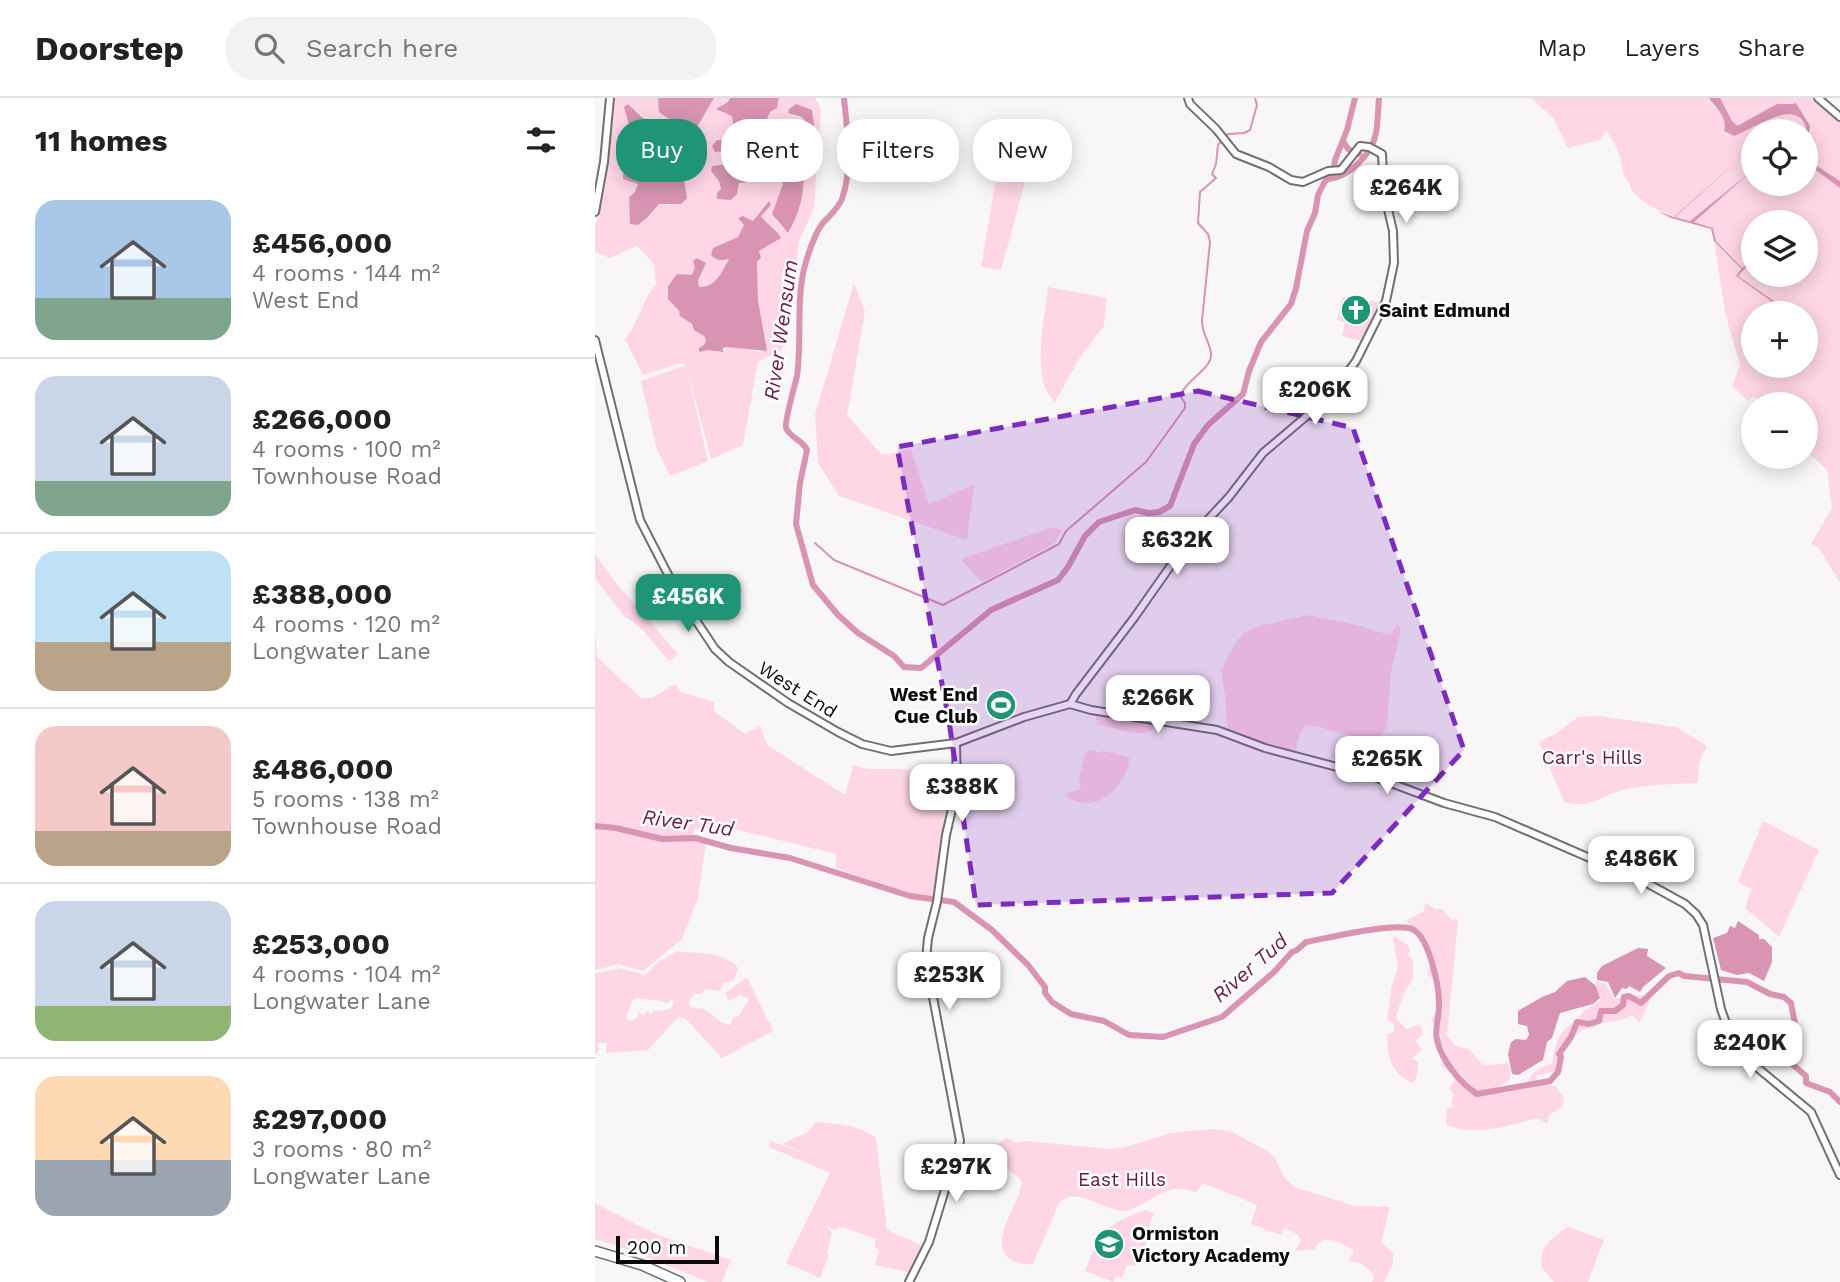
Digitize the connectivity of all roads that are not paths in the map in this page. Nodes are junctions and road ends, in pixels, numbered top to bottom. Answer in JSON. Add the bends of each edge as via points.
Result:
{"nodes":[{"id":1,"x":610,"y":98,"type":"edge"},
{"id":2,"x":1188,"y":98,"type":"edge"},
{"id":3,"x":1818,"y":98,"type":"edge"},
{"id":4,"x":1840,"y":117,"type":"edge"},
{"id":5,"x":595,"y":212,"type":"edge"},
{"id":6,"x":595,"y":340,"type":"edge"},
{"id":7,"x":1070,"y":704,"type":"junction"},
{"id":8,"x":956,"y":743,"type":"junction"},
{"id":9,"x":1840,"y":1175,"type":"edge"},
{"id":10,"x":595,"y":1252,"type":"edge"},
{"id":11,"x":677,"y":1281,"type":"edge"},
{"id":12,"x":909,"y":1282,"type":"edge"}],
"edges":[{"from":1,"to":5,"type":"street"},
{"from":2,"to":7,"type":"street","via":[[1241,158],[1296,182],[1345,167],[1365,145],[1382,154],[1394,263],[1386,301],[1356,361],[1329,397],[1262,453],[1188,541]]},
{"from":3,"to":4,"type":"street"},
{"from":6,"to":8,"type":"street","name":"West End","via":[[640,520],[677,592],[715,649],[787,703],[862,744],[902,751]]},
{"from":7,"to":8,"type":"street","name":"West End"},
{"from":7,"to":9,"type":"street","via":[[1217,730],[1265,748],[1375,777],[1507,822],[1645,882],[1691,908],[1703,925],[1724,1021],[1733,1041],[1753,1065],[1811,1112]]},
{"from":8,"to":12,"type":"street","via":[[957,788],[927,964],[960,1141],[932,1233]]},
{"from":10,"to":11,"type":"highway"}]}
